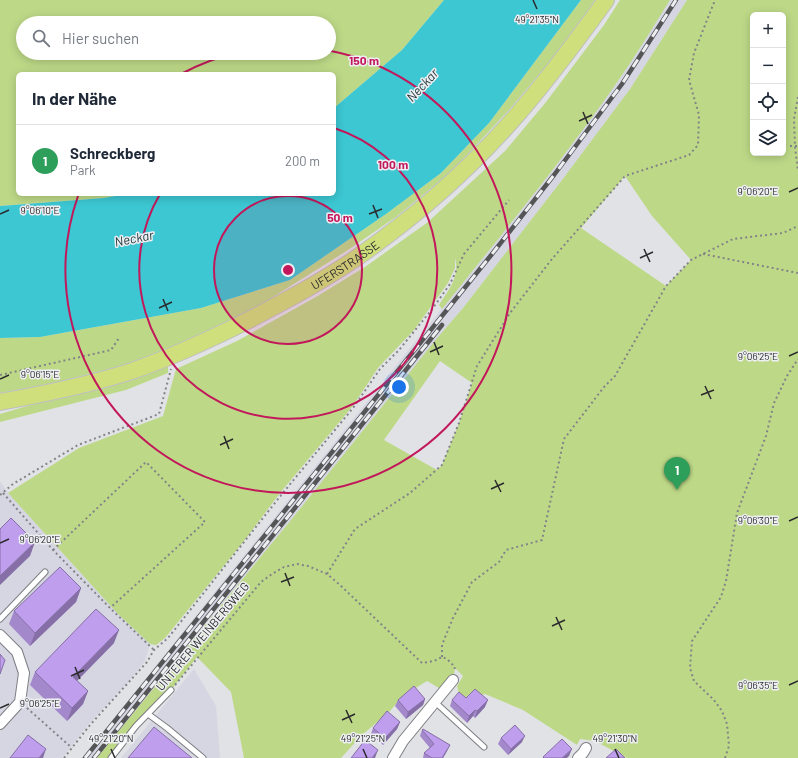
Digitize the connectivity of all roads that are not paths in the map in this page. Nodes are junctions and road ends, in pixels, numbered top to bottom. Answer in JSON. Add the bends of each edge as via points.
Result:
{"nodes":[{"id":1,"x":606,"y":0,"type":"edge"},
{"id":2,"x":0,"y":402,"type":"edge"},
{"id":3,"x":45,"y":572,"type":"dead end"},
{"id":4,"x":0,"y":618,"type":"edge"},
{"id":5,"x":0,"y":635,"type":"edge"},
{"id":6,"x":453,"y":680,"type":"road end"},
{"id":7,"x":171,"y":690,"type":"road end"},
{"id":8,"x":435,"y":702,"type":"junction"},
{"id":9,"x":148,"y":714,"type":"junction"},
{"id":10,"x":0,"y":724,"type":"edge"},
{"id":11,"x":484,"y":747,"type":"dead end"},
{"id":12,"x":586,"y":748,"type":"dead end"},
{"id":13,"x":111,"y":758,"type":"edge"},
{"id":14,"x":203,"y":758,"type":"edge"},
{"id":15,"x":393,"y":758,"type":"edge"},
{"id":16,"x":578,"y":758,"type":"edge"}],
"edges":[{"from":1,"to":2,"type":"main road","name":"UFERSTRASSE","via":[[566,56],[508,125],[461,173],[403,223],[359,256],[294,297],[173,356],[83,385]]},
{"from":3,"to":4,"type":"lane"},
{"from":5,"to":10,"type":"street","via":[[17,652],[24,673],[20,702]]},
{"from":6,"to":8,"type":"street"},
{"from":7,"to":9,"type":"lane","name":"UNTERER WEINBERGWEG"},
{"from":8,"to":11,"type":"lane"},
{"from":8,"to":15,"type":"street","via":[[403,741]]},
{"from":9,"to":13,"type":"lane","name":"UNTERER WEINBERGWEG"},
{"from":9,"to":14,"type":"lane"},
{"from":12,"to":16,"type":"street"}]}
